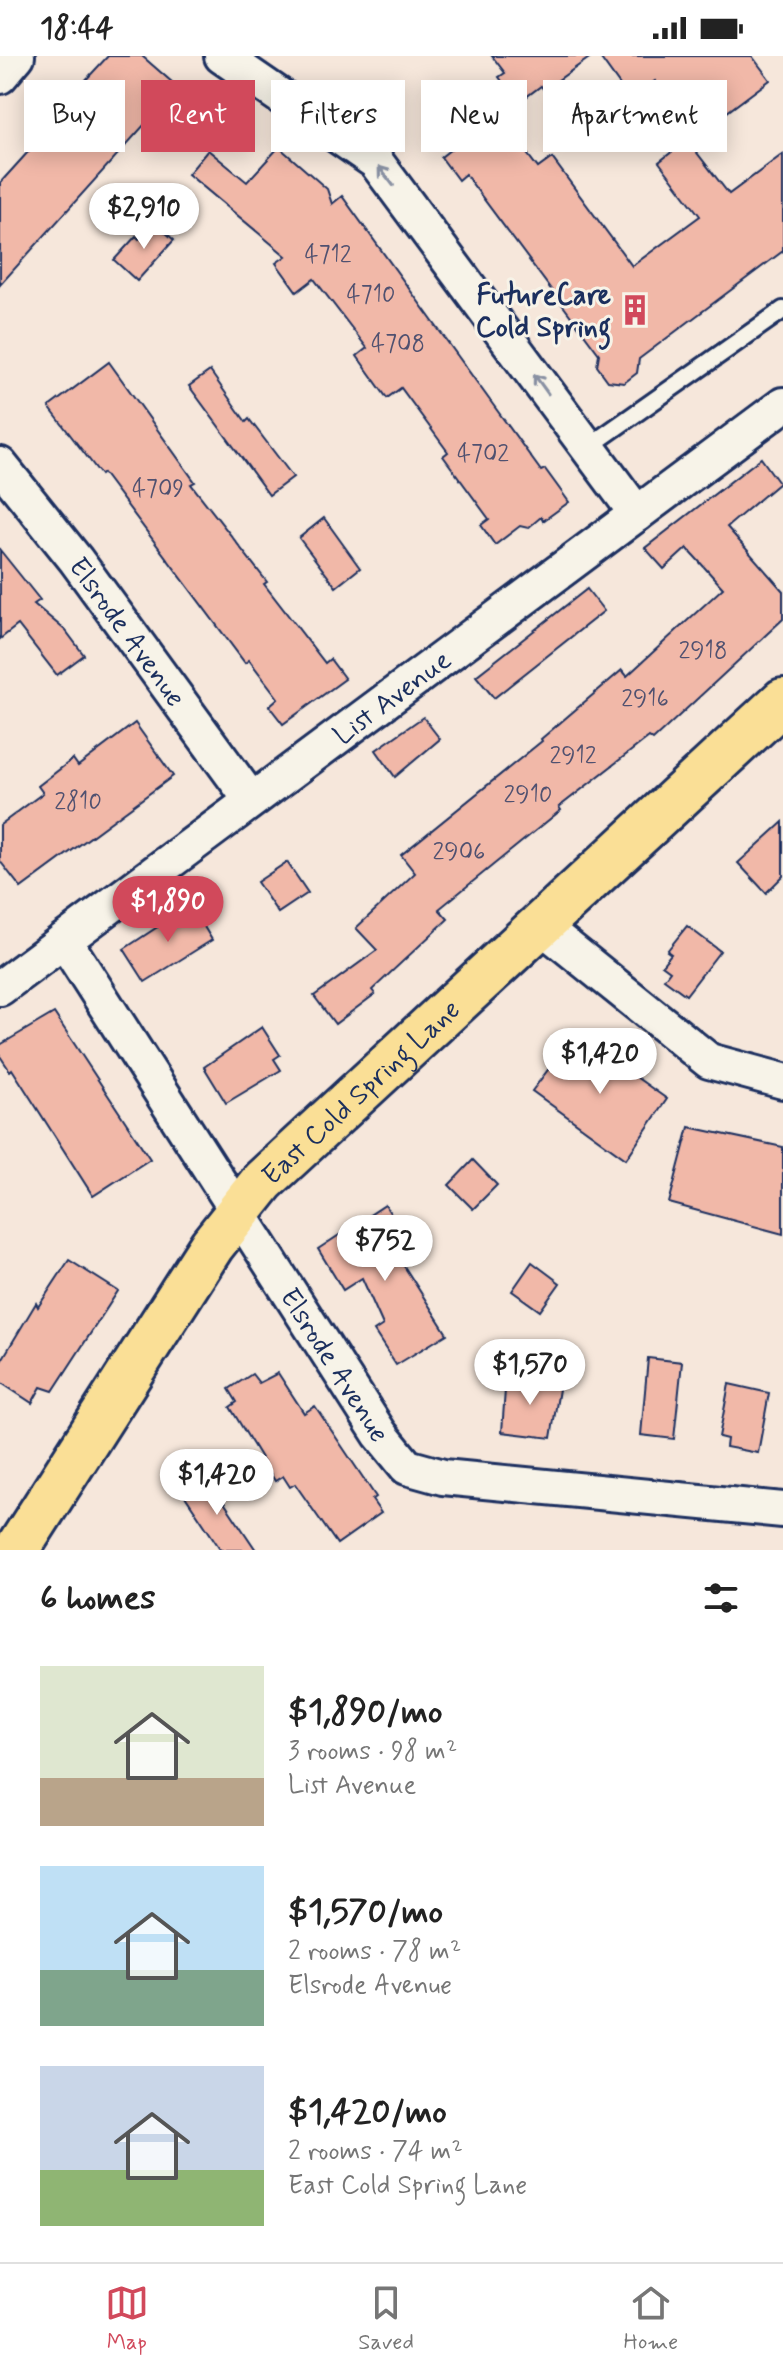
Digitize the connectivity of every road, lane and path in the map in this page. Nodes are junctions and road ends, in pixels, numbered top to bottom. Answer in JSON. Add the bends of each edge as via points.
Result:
{"nodes":[{"id":1,"x":17,"y":56,"type":"edge"},
{"id":2,"x":222,"y":56,"type":"edge"},
{"id":3,"x":0,"y":76,"type":"edge"},
{"id":4,"x":783,"y":310,"type":"edge"},
{"id":5,"x":783,"y":405,"type":"edge"},
{"id":6,"x":588,"y":447,"type":"junction"},
{"id":7,"x":0,"y":465,"type":"edge"},
{"id":8,"x":637,"y":514,"type":"junction"},
{"id":9,"x":783,"y":701,"type":"edge"},
{"id":10,"x":251,"y":800,"type":"junction"},
{"id":11,"x":540,"y":925,"type":"junction"},
{"id":12,"x":64,"y":940,"type":"junction"},
{"id":13,"x":0,"y":988,"type":"edge"},
{"id":14,"x":783,"y":1081,"type":"edge"},
{"id":15,"x":238,"y":1210,"type":"junction"},
{"id":16,"x":783,"y":1510,"type":"edge"},
{"id":17,"x":0,"y":1532,"type":"edge"},
{"id":18,"x":5,"y":1550,"type":"edge"},
{"id":19,"x":17,"y":1550,"type":"edge"}],
"edges":[{"from":1,"to":3,"type":"street"},
{"from":6,"to":2,"type":"street","one_way":true,"via":[[376,162]]},
{"from":4,"to":6,"type":"lane"},
{"from":5,"to":8,"type":"street","name":"List Avenue"},
{"from":6,"to":8,"type":"street"},
{"from":7,"to":10,"type":"street","name":"Elsrode Avenue"},
{"from":8,"to":10,"type":"street","name":"List Avenue"},
{"from":9,"to":11,"type":"main road","name":"East Cold Spring Lane"},
{"from":10,"to":12,"type":"street","name":"List Avenue"},
{"from":11,"to":14,"type":"street","via":[[709,1061]]},
{"from":11,"to":15,"type":"main road","name":"East Cold Spring Lane","via":[[287,1156]]},
{"from":12,"to":13,"type":"street","name":"List Avenue"},
{"from":12,"to":15,"type":"street","name":"Elsrode Avenue"},
{"from":15,"to":16,"type":"street","name":"Elsrode Avenue","via":[[380,1434],[407,1467],[443,1477]]},
{"from":15,"to":19,"type":"main road","name":"East Cold Spring Lane"},
{"from":17,"to":18,"type":"street"}]}
